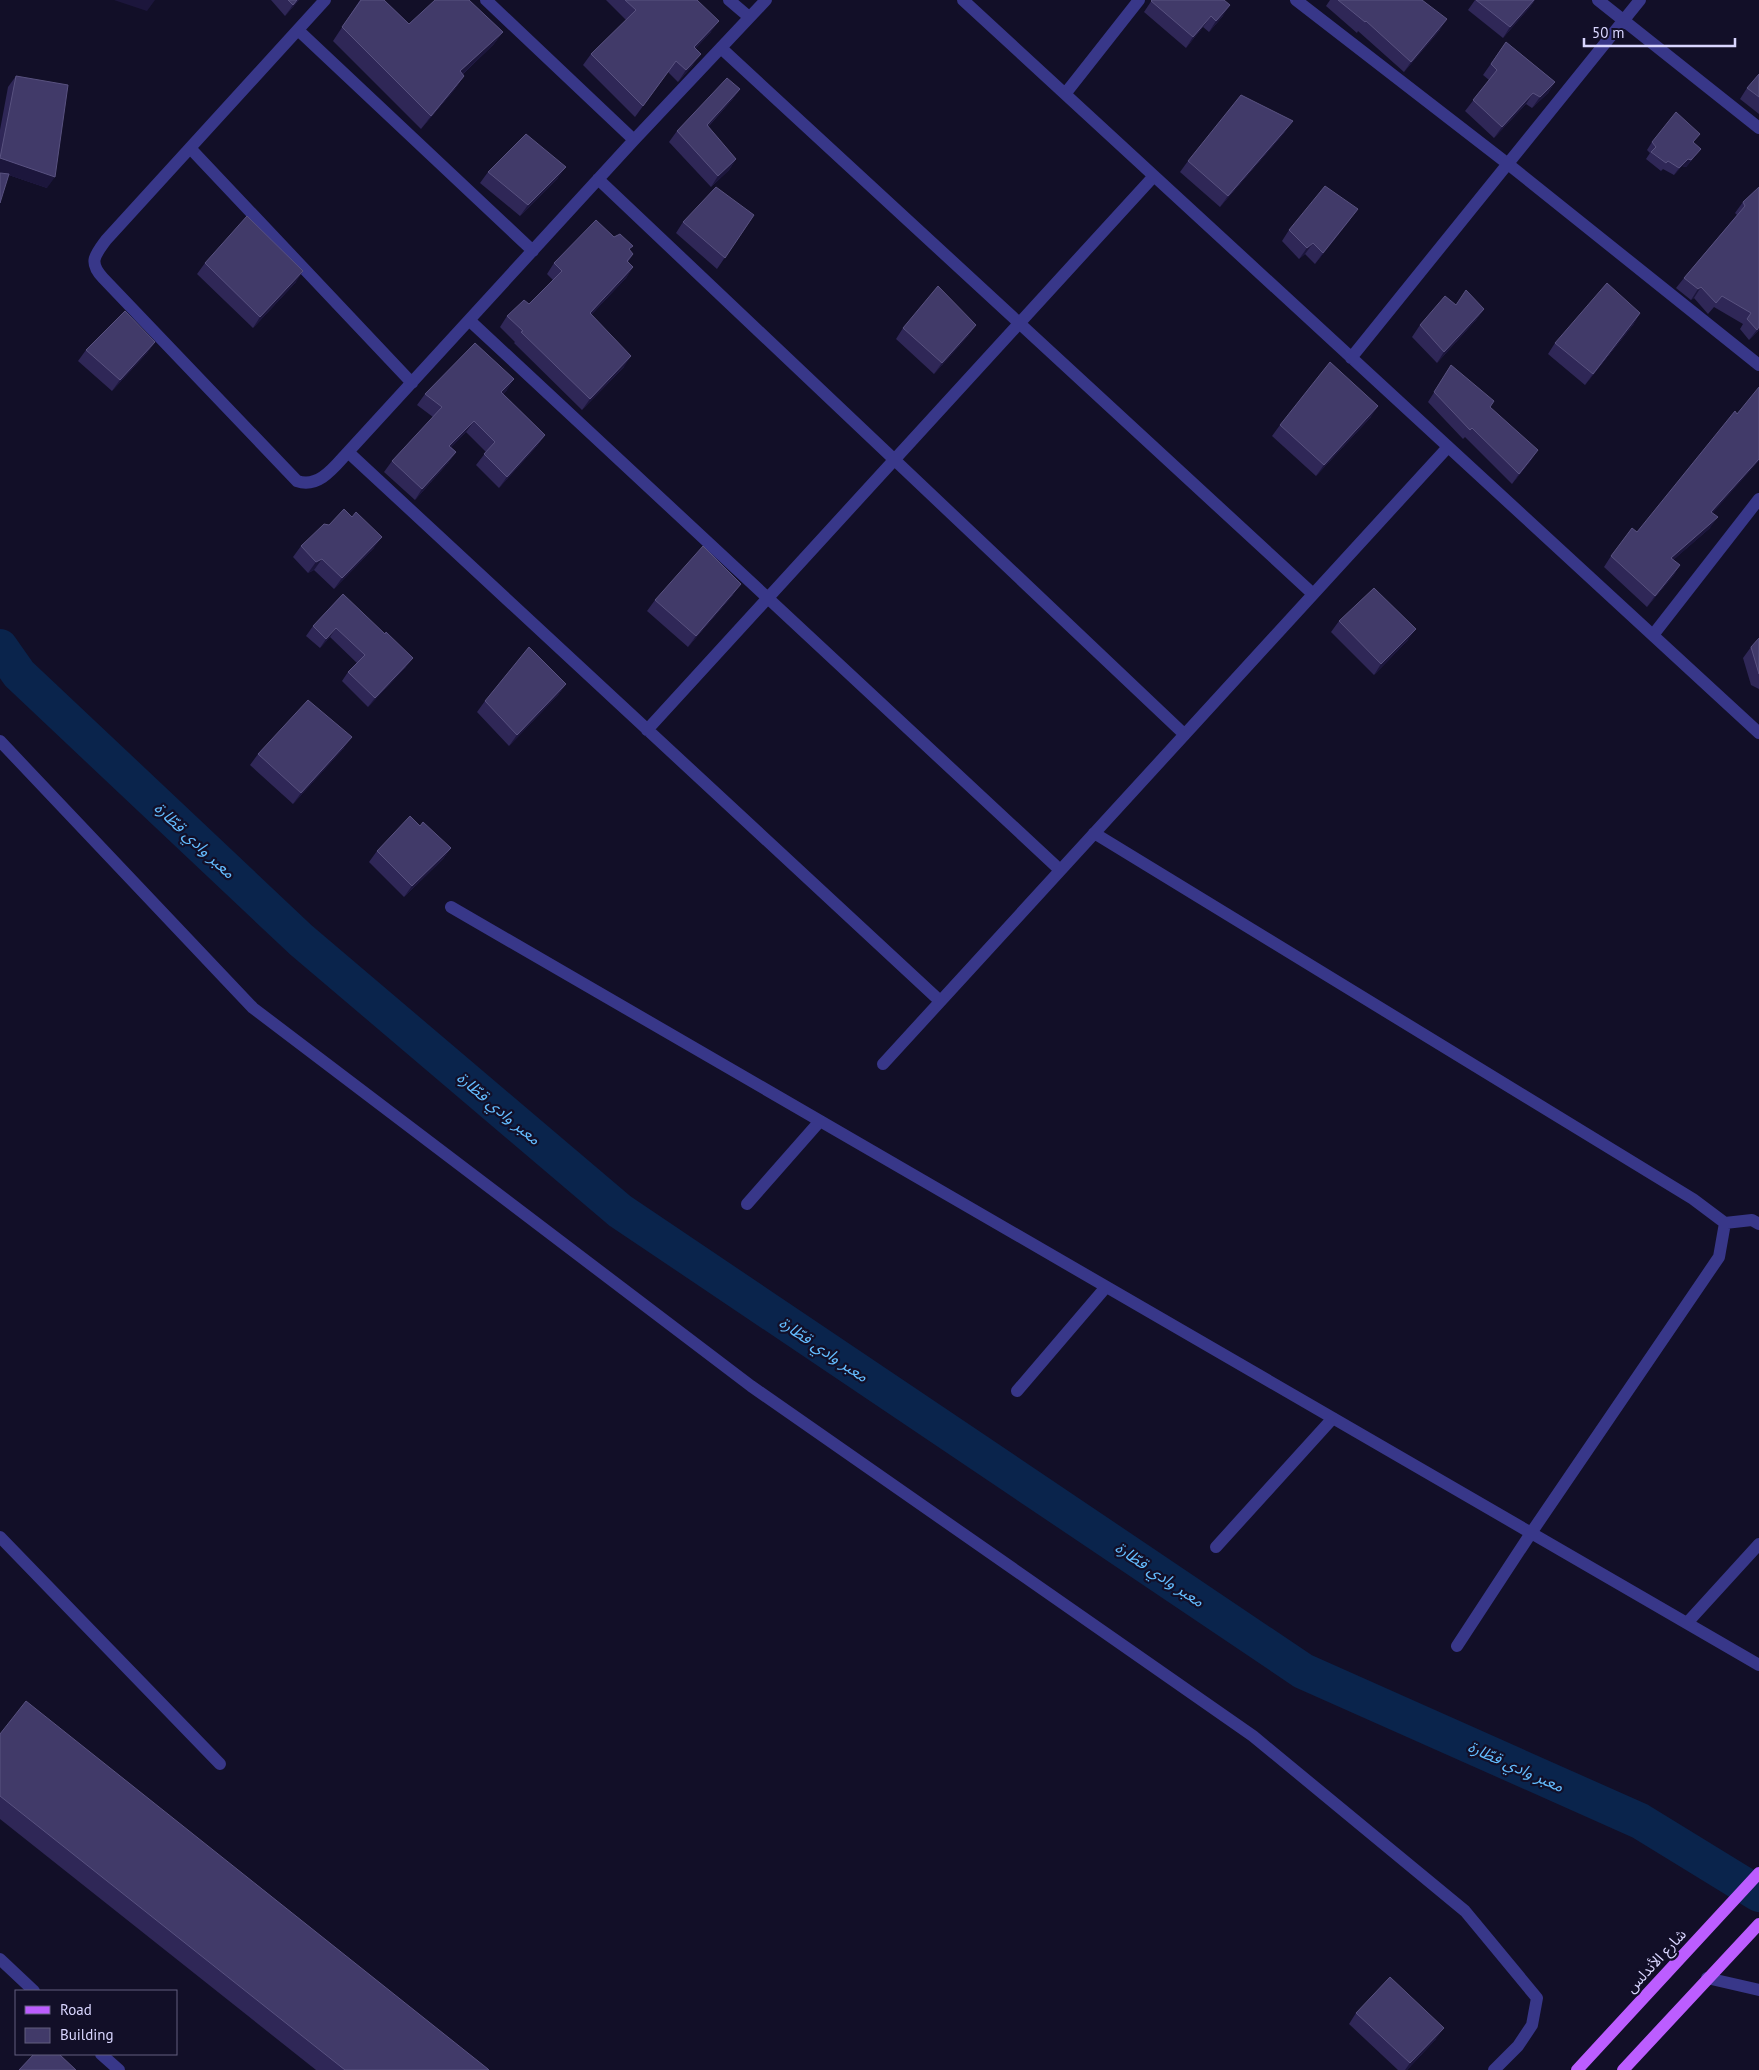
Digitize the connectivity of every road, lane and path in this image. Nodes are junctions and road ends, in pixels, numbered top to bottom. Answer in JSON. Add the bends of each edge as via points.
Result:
{"nodes":[{"id":1,"x":326,"y":0,"type":"edge"},
{"id":2,"x":486,"y":0,"type":"edge"},
{"id":3,"x":729,"y":0,"type":"edge"},
{"id":4,"x":766,"y":0,"type":"edge"},
{"id":5,"x":963,"y":0,"type":"edge"},
{"id":6,"x":1139,"y":0,"type":"edge"},
{"id":7,"x":1296,"y":0,"type":"edge"},
{"id":8,"x":1598,"y":0,"type":"edge"},
{"id":9,"x":1640,"y":0,"type":"edge"},
{"id":10,"x":749,"y":17,"type":"junction"},
{"id":11,"x":1624,"y":20,"type":"junction"},
{"id":12,"x":298,"y":30,"type":"junction"},
{"id":13,"x":721,"y":48,"type":"junction"},
{"id":14,"x":1065,"y":94,"type":"junction"},
{"id":15,"x":1759,"y":128,"type":"edge"},
{"id":16,"x":634,"y":140,"type":"junction"},
{"id":17,"x":190,"y":148,"type":"junction"},
{"id":18,"x":1508,"y":164,"type":"junction"},
{"id":19,"x":1154,"y":176,"type":"junction"},
{"id":20,"x":598,"y":179,"type":"junction"},
{"id":21,"x":533,"y":251,"type":"junction"},
{"id":22,"x":469,"y":320,"type":"junction"},
{"id":23,"x":1020,"y":323,"type":"junction"},
{"id":24,"x":1351,"y":358,"type":"junction"},
{"id":25,"x":1759,"y":364,"type":"edge"},
{"id":26,"x":412,"y":383,"type":"junction"},
{"id":27,"x":1448,"y":447,"type":"junction"},
{"id":28,"x":348,"y":452,"type":"junction"},
{"id":29,"x":894,"y":460,"type":"junction"},
{"id":30,"x":1759,"y":499,"type":"edge"},
{"id":31,"x":1313,"y":594,"type":"junction"},
{"id":32,"x":768,"y":598,"type":"junction"},
{"id":33,"x":1653,"y":635,"type":"junction"},
{"id":34,"x":647,"y":730,"type":"junction"},
{"id":35,"x":1759,"y":733,"type":"edge"},
{"id":36,"x":1184,"y":734,"type":"junction"},
{"id":37,"x":0,"y":741,"type":"edge"},
{"id":38,"x":1094,"y":833,"type":"junction"},
{"id":39,"x":1060,"y":870,"type":"junction"},
{"id":40,"x":451,"y":907,"type":"dead end"},
{"id":41,"x":940,"y":1001,"type":"junction"},
{"id":42,"x":883,"y":1064,"type":"dead end"},
{"id":43,"x":820,"y":1121,"type":"junction"},
{"id":44,"x":747,"y":1204,"type":"dead end"},
{"id":45,"x":1725,"y":1223,"type":"junction"},
{"id":46,"x":1759,"y":1224,"type":"edge"},
{"id":47,"x":1106,"y":1286,"type":"junction"},
{"id":48,"x":1017,"y":1391,"type":"dead end"},
{"id":49,"x":1333,"y":1418,"type":"junction"},
{"id":50,"x":1531,"y":1533,"type":"junction"},
{"id":51,"x":0,"y":1537,"type":"edge"},
{"id":52,"x":1759,"y":1544,"type":"edge"},
{"id":53,"x":1216,"y":1547,"type":"dead end"},
{"id":54,"x":1687,"y":1623,"type":"junction"},
{"id":55,"x":1457,"y":1646,"type":"dead end"},
{"id":56,"x":1759,"y":1665,"type":"edge"},
{"id":57,"x":220,"y":1764,"type":"dead end"},
{"id":58,"x":1759,"y":1873,"type":"edge"},
{"id":59,"x":1759,"y":1924,"type":"edge"},
{"id":60,"x":0,"y":1959,"type":"edge"},
{"id":61,"x":1707,"y":1978,"type":"junction"},
{"id":62,"x":33,"y":1990,"type":"edge"},
{"id":63,"x":1759,"y":1990,"type":"edge"},
{"id":64,"x":102,"y":2055,"type":"edge"},
{"id":65,"x":119,"y":2070,"type":"edge"},
{"id":66,"x":1494,"y":2070,"type":"edge"},
{"id":67,"x":1576,"y":2070,"type":"edge"},
{"id":68,"x":1623,"y":2070,"type":"edge"}],
"edges":[{"from":1,"to":12,"type":"street"},
{"from":2,"to":16,"type":"street"},
{"from":3,"to":10,"type":"street"},
{"from":4,"to":10,"type":"street"},
{"from":5,"to":14,"type":"street"},
{"from":6,"to":14,"type":"street"},
{"from":7,"to":18,"type":"street"},
{"from":8,"to":11,"type":"street"},
{"from":9,"to":11,"type":"street"},
{"from":10,"to":13,"type":"street"},
{"from":11,"to":15,"type":"street"},
{"from":11,"to":18,"type":"street"},
{"from":12,"to":17,"type":"street"},
{"from":12,"to":21,"type":"street"},
{"from":13,"to":16,"type":"street"},
{"from":13,"to":23,"type":"street"},
{"from":14,"to":19,"type":"street"},
{"from":16,"to":20,"type":"street"},
{"from":17,"to":26,"type":"street"},
{"from":17,"to":28,"type":"street","via":[[96,252],[93,262],[96,270],[297,480],[302,483],[323,478]]},
{"from":18,"to":24,"type":"street"},
{"from":18,"to":25,"type":"street"},
{"from":19,"to":23,"type":"street"},
{"from":19,"to":24,"type":"street"},
{"from":20,"to":21,"type":"street"},
{"from":20,"to":29,"type":"street"},
{"from":21,"to":22,"type":"street"},
{"from":22,"to":26,"type":"street"},
{"from":22,"to":32,"type":"street"},
{"from":23,"to":29,"type":"street"},
{"from":23,"to":31,"type":"street"},
{"from":24,"to":27,"type":"street"},
{"from":26,"to":28,"type":"street"},
{"from":27,"to":31,"type":"street"},
{"from":27,"to":33,"type":"street"},
{"from":28,"to":34,"type":"street"},
{"from":29,"to":32,"type":"street"},
{"from":29,"to":36,"type":"street"},
{"from":30,"to":33,"type":"street"},
{"from":31,"to":36,"type":"street"},
{"from":32,"to":34,"type":"street"},
{"from":32,"to":39,"type":"street"},
{"from":33,"to":35,"type":"street"},
{"from":34,"to":41,"type":"street"},
{"from":36,"to":38,"type":"street"},
{"from":37,"to":66,"type":"street","via":[[253,1008],[751,1386],[1253,1736],[1465,1911],[1536,1998],[1532,2025],[1518,2046]]},
{"from":38,"to":39,"type":"street"},
{"from":38,"to":45,"type":"street","via":[[1693,1199]]},
{"from":39,"to":41,"type":"street"},
{"from":40,"to":43,"type":"street"},
{"from":41,"to":42,"type":"street"},
{"from":43,"to":44,"type":"street"},
{"from":43,"to":47,"type":"street"},
{"from":45,"to":46,"type":"street","via":[[1752,1220]]},
{"from":45,"to":50,"type":"street","via":[[1719,1257]]},
{"from":47,"to":48,"type":"street"},
{"from":47,"to":49,"type":"street"},
{"from":49,"to":50,"type":"street"},
{"from":49,"to":53,"type":"street"},
{"from":50,"to":54,"type":"street"},
{"from":50,"to":55,"type":"street"},
{"from":51,"to":57,"type":"street"},
{"from":52,"to":54,"type":"street"},
{"from":54,"to":56,"type":"street"},
{"from":58,"to":67,"type":"main road","name":"شارع الأندلس"},
{"from":59,"to":61,"type":"main road"},
{"from":60,"to":62,"type":"street"},
{"from":61,"to":63,"type":"street"},
{"from":61,"to":68,"type":"main road"},
{"from":64,"to":65,"type":"street"}]}
